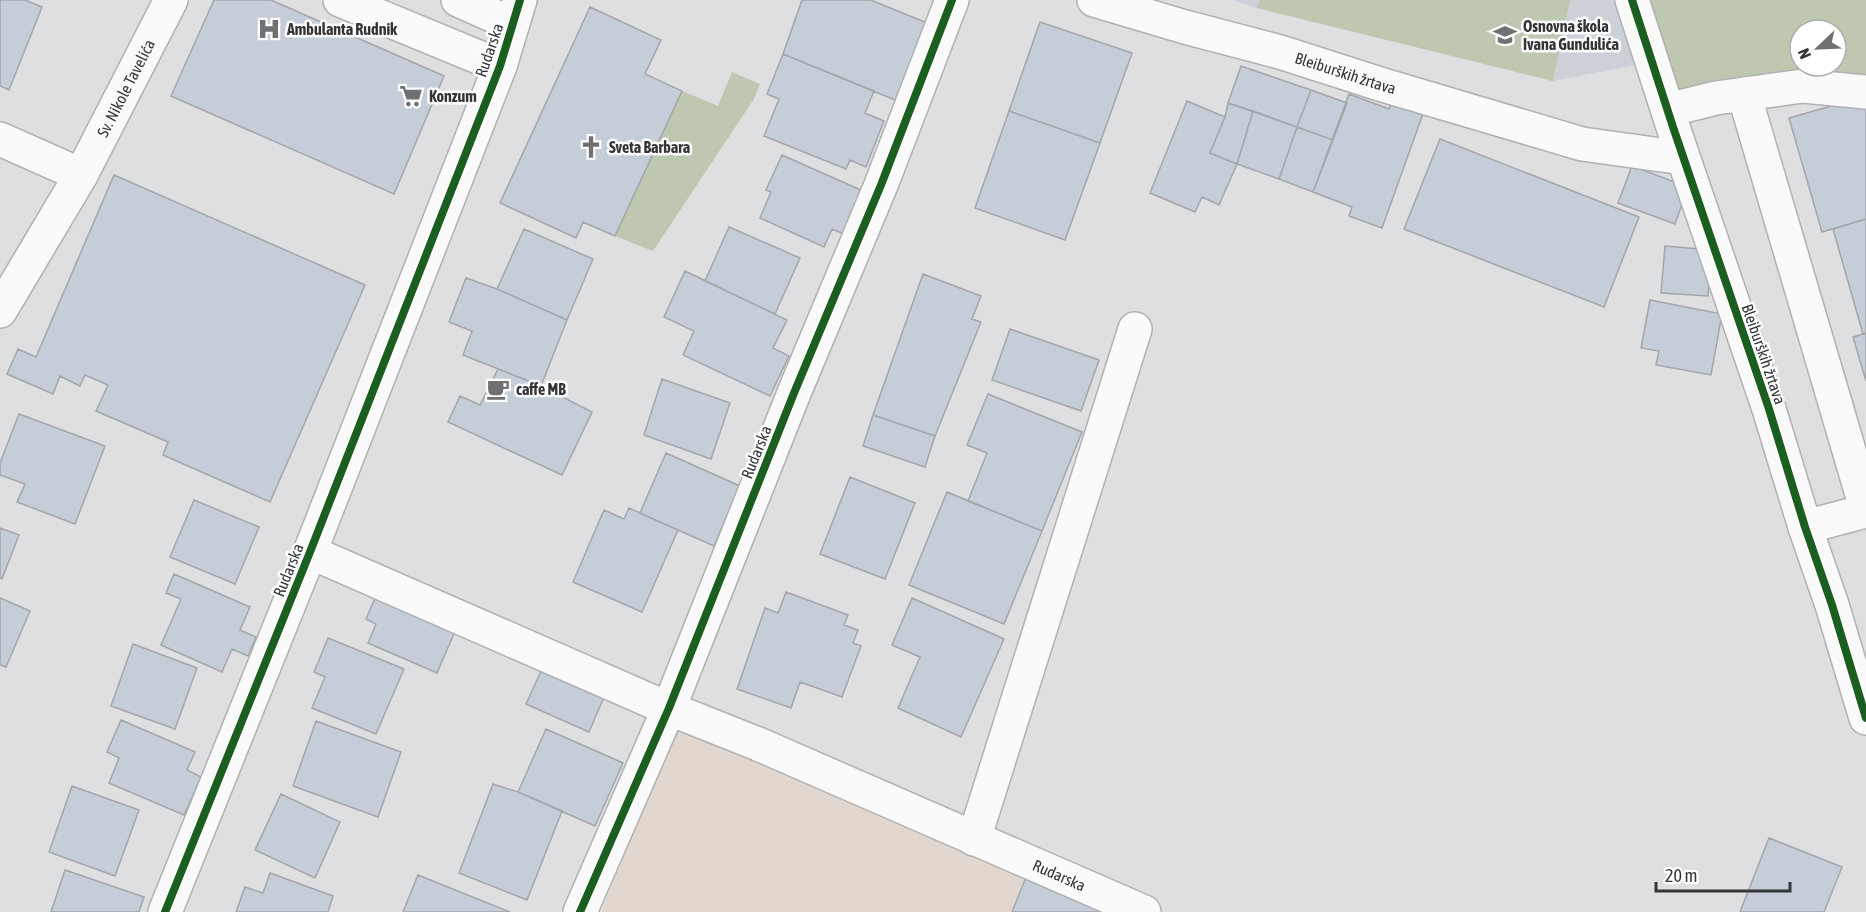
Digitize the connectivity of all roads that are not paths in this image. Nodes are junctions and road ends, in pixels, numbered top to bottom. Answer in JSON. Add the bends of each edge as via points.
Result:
{"nodes":[{"id":1,"x":171,"y":0,"type":"edge"},
{"id":2,"x":340,"y":0,"type":"edge"},
{"id":3,"x":458,"y":0,"type":"edge"},
{"id":4,"x":952,"y":0,"type":"edge"},
{"id":5,"x":1094,"y":0,"type":"edge"},
{"id":6,"x":1632,"y":0,"type":"edge"},
{"id":7,"x":516,"y":12,"type":"edge"},
{"id":8,"x":500,"y":66,"type":"junction"},
{"id":9,"x":1866,"y":92,"type":"edge"},
{"id":10,"x":1744,"y":94,"type":"junction"},
{"id":11,"x":1668,"y":110,"type":"junction"},
{"id":12,"x":0,"y":139,"type":"edge"},
{"id":13,"x":1683,"y":158,"type":"junction"},
{"id":14,"x":81,"y":175,"type":"junction"},
{"id":15,"x":0,"y":311,"type":"edge"},
{"id":16,"x":1135,"y":329,"type":"dead end"},
{"id":17,"x":1866,"y":509,"type":"edge"},
{"id":18,"x":1805,"y":527,"type":"junction"},
{"id":19,"x":310,"y":552,"type":"junction"},
{"id":20,"x":669,"y":708,"type":"junction"},
{"id":21,"x":1866,"y":718,"type":"edge"},
{"id":22,"x":974,"y":839,"type":"junction"},
{"id":23,"x":165,"y":912,"type":"edge"},
{"id":24,"x":580,"y":912,"type":"edge"},
{"id":25,"x":1144,"y":912,"type":"edge"}],
"edges":[{"from":1,"to":14,"type":"street","name":"Sv. Nikole Tavelića"},
{"from":2,"to":8,"type":"street"},
{"from":3,"to":7,"type":"street"},
{"from":4,"to":20,"type":"street","name":"Rudarska"},
{"from":5,"to":13,"type":"street","name":"Bleiburških žrtava","via":[[1582,144]]},
{"from":6,"to":11,"type":"street","name":"Bleiburških žrtava"},
{"from":7,"to":8,"type":"street","name":"Rudarska"},
{"from":8,"to":19,"type":"street","name":"Rudarska"},
{"from":9,"to":10,"type":"street","via":[[1803,86]]},
{"from":10,"to":11,"type":"street"},
{"from":10,"to":17,"type":"street"},
{"from":11,"to":13,"type":"street","name":"Bleiburških žrtava"},
{"from":12,"to":14,"type":"street"},
{"from":13,"to":18,"type":"street","name":"Bleiburških žrtava"},
{"from":14,"to":15,"type":"street","name":"Sv. Nikole Tavelića"},
{"from":16,"to":22,"type":"street"},
{"from":17,"to":18,"type":"street"},
{"from":18,"to":21,"type":"street","name":"Bleiburških žrtava"},
{"from":19,"to":20,"type":"street","name":"Rudarska"},
{"from":19,"to":23,"type":"street","name":"Rudarska"},
{"from":20,"to":22,"type":"street","name":"Rudarska"},
{"from":20,"to":24,"type":"street","name":"Rudarska"},
{"from":22,"to":25,"type":"street","name":"Rudarska"}]}
